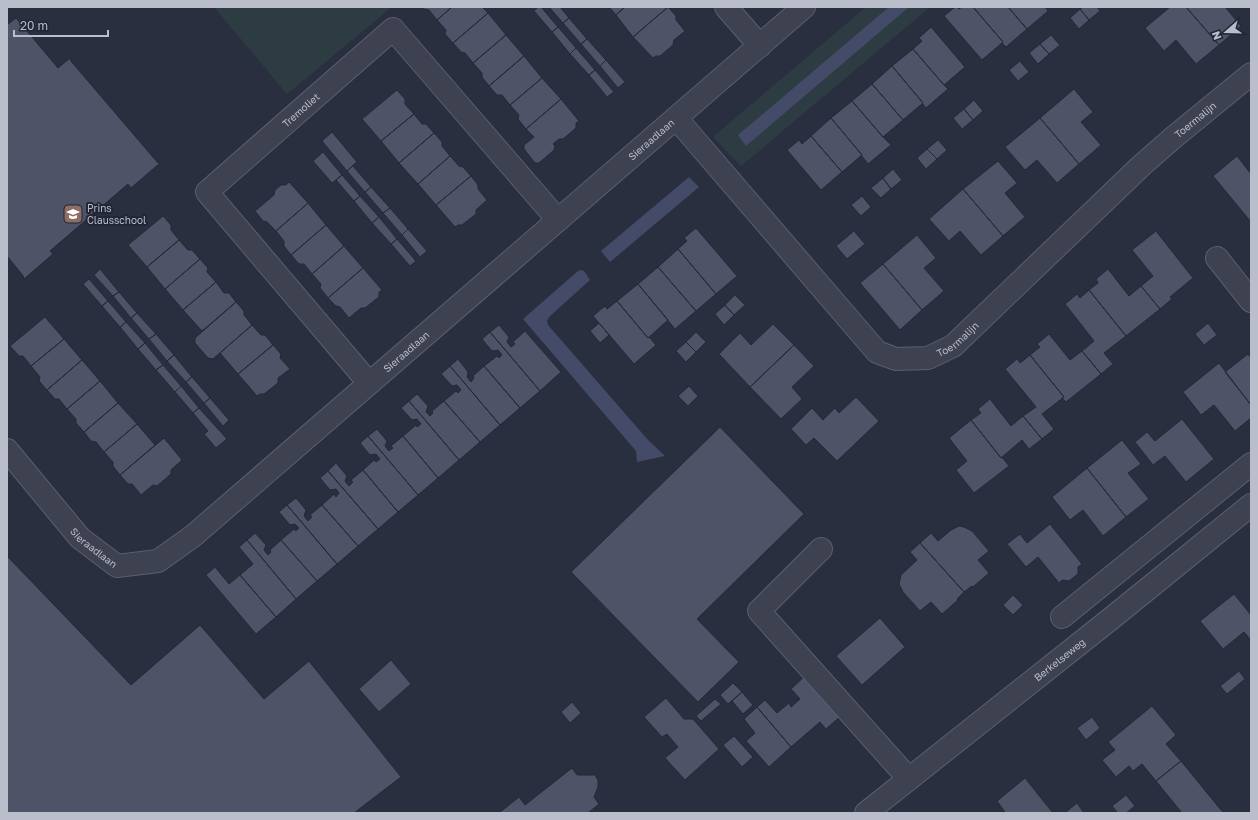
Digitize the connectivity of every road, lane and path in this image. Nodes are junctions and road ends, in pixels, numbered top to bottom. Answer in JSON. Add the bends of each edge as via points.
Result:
{"nodes":[{"id":1,"x":726,"y":7,"type":"edge"},
{"id":2,"x":804,"y":7,"type":"edge"},
{"id":3,"x":760,"y":46,"type":"junction"},
{"id":4,"x":1251,"y":74,"type":"edge"},
{"id":5,"x":676,"y":118,"type":"junction"},
{"id":6,"x":558,"y":220,"type":"junction"},
{"id":7,"x":1217,"y":258,"type":"dead end"},
{"id":8,"x":1251,"y":301,"type":"edge"},
{"id":9,"x":369,"y":383,"type":"junction"},
{"id":10,"x":7,"y":450,"type":"edge"},
{"id":11,"x":1251,"y":464,"type":"edge"},
{"id":12,"x":1251,"y":505,"type":"edge"},
{"id":13,"x":821,"y":549,"type":"dead end"},
{"id":14,"x":1062,"y":617,"type":"dead end"},
{"id":15,"x":909,"y":779,"type":"junction"},
{"id":16,"x":866,"y":813,"type":"edge"}],
"edges":[{"from":1,"to":3,"type":"street"},
{"from":2,"to":3,"type":"street","name":"Sieraadlaan"},
{"from":3,"to":5,"type":"street","name":"Sieraadlaan"},
{"from":4,"to":5,"type":"street","name":"Toermalijn","via":[[1142,166],[953,346],[928,358],[896,359],[876,352]]},
{"from":5,"to":6,"type":"street","name":"Sieraadlaan"},
{"from":6,"to":9,"type":"street","name":"Sieraadlaan"},
{"from":6,"to":9,"type":"street","name":"Tremoliet","via":[[393,29],[207,192]]},
{"from":7,"to":8,"type":"street"},
{"from":9,"to":10,"type":"street","name":"Sieraadlaan","via":[[193,536],[158,561],[117,566],[80,538]]},
{"from":11,"to":14,"type":"street"},
{"from":12,"to":15,"type":"street","name":"Berkelseweg"},
{"from":13,"to":15,"type":"street","via":[[759,611]]},
{"from":15,"to":16,"type":"street","name":"Berkelseweg"}]}
